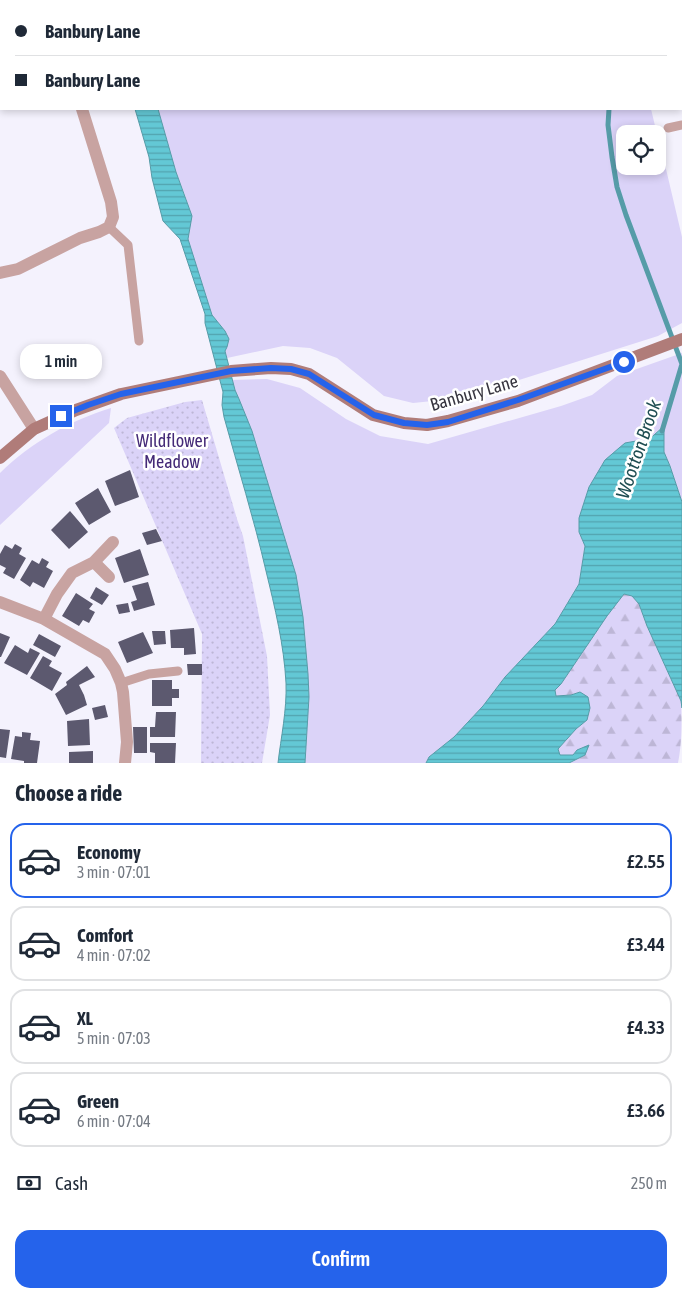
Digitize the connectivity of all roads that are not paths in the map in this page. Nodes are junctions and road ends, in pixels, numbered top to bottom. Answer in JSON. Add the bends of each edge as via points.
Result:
{"nodes":[{"id":1,"x":82,"y":110,"type":"edge"},
{"id":2,"x":682,"y":125,"type":"edge"},
{"id":3,"x":668,"y":128,"type":"dead end"},
{"id":4,"x":108,"y":226,"type":"junction"},
{"id":5,"x":0,"y":273,"type":"edge"},
{"id":6,"x":682,"y":339,"type":"edge"},
{"id":7,"x":139,"y":341,"type":"dead end"},
{"id":8,"x":0,"y":376,"type":"edge"},
{"id":9,"x":34,"y":429,"type":"junction"},
{"id":10,"x":0,"y":458,"type":"edge"},
{"id":11,"x":113,"y":542,"type":"dead end"},
{"id":12,"x":94,"y":562,"type":"junction"},
{"id":13,"x":109,"y":577,"type":"dead end"},
{"id":14,"x":0,"y":602,"type":"edge"},
{"id":15,"x":44,"y":619,"type":"junction"},
{"id":16,"x":178,"y":671,"type":"dead end"},
{"id":17,"x":121,"y":683,"type":"junction"},
{"id":18,"x":125,"y":763,"type":"edge"}],
"edges":[{"from":1,"to":4,"type":"street","via":[[111,202],[113,217]]},
{"from":2,"to":3,"type":"lane"},
{"from":4,"to":5,"type":"street","via":[[18,269]]},
{"from":4,"to":7,"type":"lane","via":[[128,245]]},
{"from":6,"to":9,"type":"street","name":"Banbury Lane","via":[[518,400],[448,422],[427,425],[374,415],[309,374],[291,369],[249,369],[121,394]]},
{"from":8,"to":9,"type":"street"},
{"from":9,"to":10,"type":"street","name":"Banbury Lane"},
{"from":11,"to":12,"type":"street"},
{"from":12,"to":13,"type":"street"},
{"from":12,"to":15,"type":"street","via":[[72,573]]},
{"from":14,"to":15,"type":"street"},
{"from":15,"to":17,"type":"street","via":[[105,654]]},
{"from":16,"to":17,"type":"lane","via":[[149,674]]},
{"from":17,"to":18,"type":"street","via":[[127,742]]}]}
